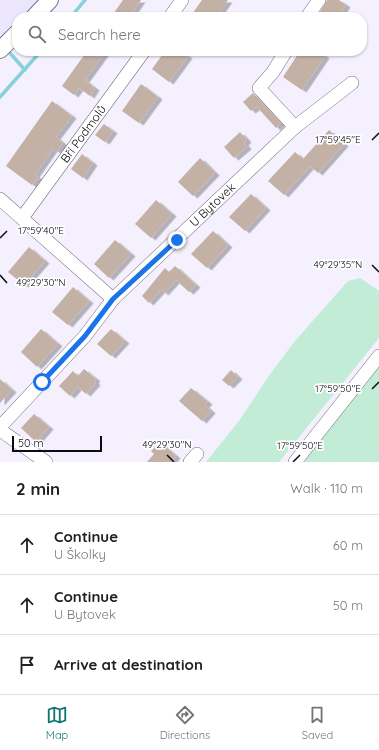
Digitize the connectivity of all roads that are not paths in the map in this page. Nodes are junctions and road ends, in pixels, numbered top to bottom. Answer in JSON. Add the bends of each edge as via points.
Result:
{"nodes":[{"id":1,"x":50,"y":0,"type":"edge"},
{"id":2,"x":182,"y":0,"type":"edge"},
{"id":3,"x":319,"y":0,"type":"edge"},
{"id":4,"x":39,"y":12,"type":"edge"},
{"id":5,"x":174,"y":12,"type":"edge"},
{"id":6,"x":311,"y":12,"type":"edge"},
{"id":7,"x":12,"y":39,"type":"edge"},
{"id":8,"x":0,"y":50,"type":"edge"},
{"id":9,"x":140,"y":56,"type":"edge"},
{"id":10,"x":283,"y":56,"type":"edge"},
{"id":11,"x":352,"y":83,"type":"dead end"},
{"id":12,"x":295,"y":127,"type":"junction"},
{"id":13,"x":0,"y":199,"type":"edge"},
{"id":14,"x":22,"y":218,"type":"junction"},
{"id":15,"x":113,"y":299,"type":"junction"},
{"id":16,"x":379,"y":356,"type":"edge"},
{"id":17,"x":0,"y":429,"type":"edge"},
{"id":18,"x":46,"y":462,"type":"edge"},
{"id":19,"x":295,"y":462,"type":"edge"}],
"edges":[{"from":1,"to":4,"type":"street"},
{"from":2,"to":5,"type":"street"},
{"from":3,"to":6,"type":"street"},
{"from":7,"to":8,"type":"street"},
{"from":9,"to":14,"type":"street","name":"Bří Podmolů"},
{"from":10,"to":12,"type":"street","via":[[259,88]]},
{"from":11,"to":12,"type":"street","name":"U Bytovek"},
{"from":12,"to":15,"type":"street","name":"U Bytovek"},
{"from":13,"to":14,"type":"street"},
{"from":14,"to":15,"type":"street"},
{"from":15,"to":17,"type":"street","name":"U Bytovek","via":[[85,336]]},
{"from":16,"to":19,"type":"street"},
{"from":17,"to":18,"type":"street"}]}
